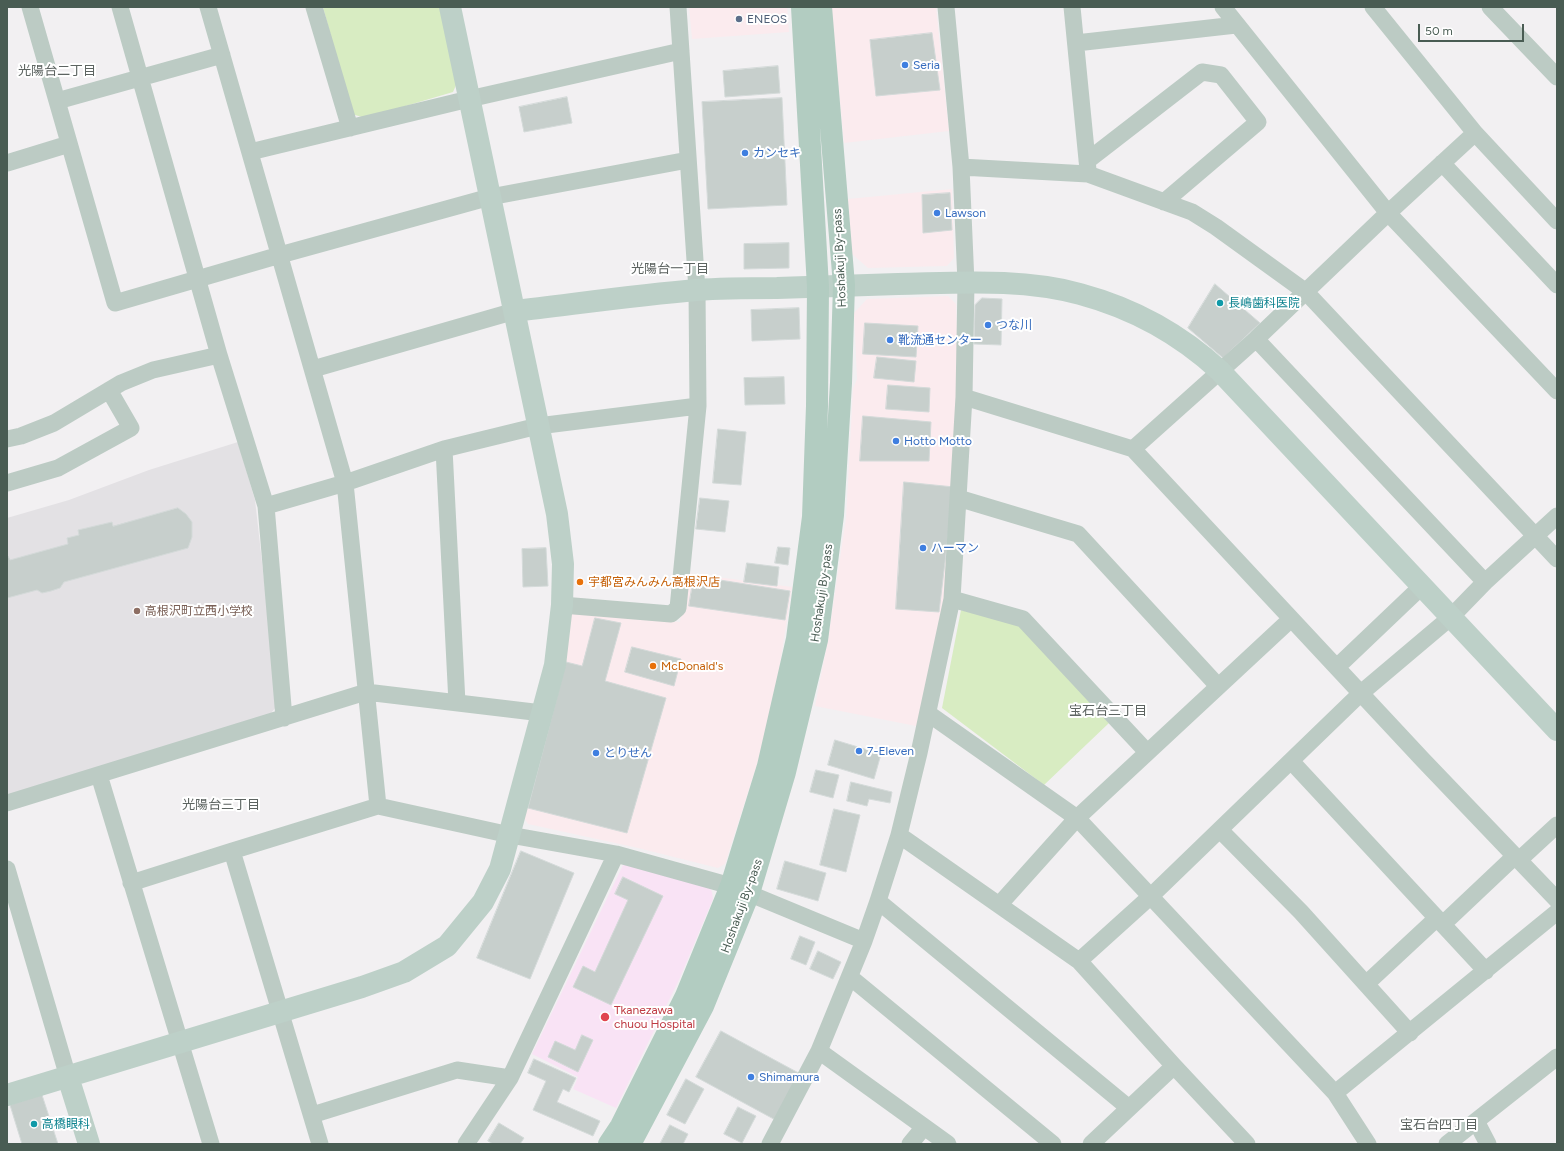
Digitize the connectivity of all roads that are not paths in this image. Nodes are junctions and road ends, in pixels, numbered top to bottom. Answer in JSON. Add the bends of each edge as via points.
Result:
{"nodes":[{"id":1,"x":30,"y":7,"type":"edge"},
{"id":2,"x":120,"y":7,"type":"edge"},
{"id":3,"x":208,"y":7,"type":"edge"},
{"id":4,"x":314,"y":7,"type":"edge"},
{"id":5,"x":450,"y":7,"type":"edge"},
{"id":6,"x":678,"y":7,"type":"edge"},
{"id":7,"x":802,"y":7,"type":"edge"},
{"id":8,"x":821,"y":7,"type":"edge"},
{"id":9,"x":946,"y":7,"type":"edge"},
{"id":10,"x":1072,"y":7,"type":"edge"},
{"id":11,"x":1222,"y":7,"type":"edge"},
{"id":12,"x":1373,"y":7,"type":"edge"},
{"id":13,"x":1490,"y":7,"type":"edge"},
{"id":14,"x":1236,"y":25,"type":"junction"},
{"id":15,"x":1076,"y":43,"type":"junction"},
{"id":16,"x":681,"y":51,"type":"junction"},
{"id":17,"x":222,"y":55,"type":"junction"},
{"id":18,"x":1557,"y":77,"type":"edge"},
{"id":19,"x":141,"y":78,"type":"junction"},
{"id":20,"x":469,"y":99,"type":"junction"},
{"id":21,"x":57,"y":101,"type":"junction"},
{"id":22,"x":350,"y":128,"type":"junction"},
{"id":23,"x":1475,"y":134,"type":"junction"},
{"id":24,"x":69,"y":144,"type":"junction"},
{"id":25,"x":250,"y":152,"type":"junction"},
{"id":26,"x":688,"y":160,"type":"junction"},
{"id":27,"x":7,"y":163,"type":"edge"},
{"id":28,"x":1442,"y":163,"type":"junction"},
{"id":29,"x":961,"y":167,"type":"junction"},
{"id":30,"x":1087,"y":168,"type":"junction"},
{"id":31,"x":490,"y":197,"type":"junction"},
{"id":32,"x":1164,"y":202,"type":"junction"},
{"id":33,"x":1388,"y":213,"type":"junction"},
{"id":34,"x":1557,"y":221,"type":"edge"},
{"id":35,"x":280,"y":255,"type":"junction"},
{"id":36,"x":198,"y":279,"type":"junction"},
{"id":37,"x":966,"y":283,"type":"junction"},
{"id":38,"x":844,"y":285,"type":"junction"},
{"id":39,"x":1557,"y":285,"type":"edge"},
{"id":40,"x":818,"y":286,"type":"junction"},
{"id":41,"x":697,"y":290,"type":"junction"},
{"id":42,"x":1306,"y":292,"type":"junction"},
{"id":43,"x":515,"y":311,"type":"junction"},
{"id":44,"x":1256,"y":339,"type":"junction"},
{"id":45,"x":219,"y":355,"type":"junction"},
{"id":46,"x":313,"y":369,"type":"junction"},
{"id":47,"x":1220,"y":371,"type":"junction"},
{"id":48,"x":109,"y":390,"type":"junction"},
{"id":49,"x":1557,"y":391,"type":"edge"},
{"id":50,"x":964,"y":398,"type":"junction"},
{"id":51,"x":698,"y":406,"type":"junction"},
{"id":52,"x":538,"y":426,"type":"junction"},
{"id":53,"x":7,"y":439,"type":"edge"},
{"id":54,"x":1133,"y":449,"type":"junction"},
{"id":55,"x":444,"y":450,"type":"junction"},
{"id":56,"x":7,"y":483,"type":"edge"},
{"id":57,"x":345,"y":483,"type":"junction"},
{"id":58,"x":958,"y":498,"type":"junction"},
{"id":59,"x":266,"y":506,"type":"junction"},
{"id":60,"x":1557,"y":516,"type":"edge"},
{"id":61,"x":1536,"y":537,"type":"junction"},
{"id":62,"x":1557,"y":559,"type":"edge"},
{"id":63,"x":1485,"y":582,"type":"junction"},
{"id":64,"x":1421,"y":587,"type":"junction"},
{"id":65,"x":952,"y":599,"type":"junction"},
{"id":66,"x":562,"y":606,"type":"junction"},
{"id":67,"x":1451,"y":617,"type":"junction"},
{"id":68,"x":1291,"y":619,"type":"junction"},
{"id":69,"x":1337,"y":667,"type":"junction"},
{"id":70,"x":1218,"y":686,"type":"junction"},
{"id":71,"x":366,"y":692,"type":"junction"},
{"id":72,"x":1361,"y":694,"type":"junction"},
{"id":73,"x":457,"y":703,"type":"junction"},
{"id":74,"x":542,"y":713,"type":"junction"},
{"id":75,"x":929,"y":714,"type":"junction"},
{"id":76,"x":284,"y":718,"type":"junction"},
{"id":77,"x":1557,"y":730,"type":"edge"},
{"id":78,"x":1147,"y":752,"type":"junction"},
{"id":79,"x":1291,"y":761,"type":"junction"},
{"id":80,"x":99,"y":775,"type":"junction"},
{"id":81,"x":7,"y":803,"type":"edge"},
{"id":82,"x":378,"y":806,"type":"junction"},
{"id":83,"x":1077,"y":818,"type":"junction"},
{"id":84,"x":1557,"y":825,"type":"edge"},
{"id":85,"x":1220,"y":830,"type":"junction"},
{"id":86,"x":510,"y":835,"type":"junction"},
{"id":87,"x":899,"y":835,"type":"junction"},
{"id":88,"x":232,"y":851,"type":"junction"},
{"id":89,"x":616,"y":854,"type":"junction"},
{"id":90,"x":1517,"y":858,"type":"junction"},
{"id":91,"x":7,"y":869,"type":"edge"},
{"id":92,"x":131,"y":884,"type":"junction"},
{"id":93,"x":740,"y":890,"type":"junction"},
{"id":94,"x":1151,"y":896,"type":"junction"},
{"id":95,"x":1557,"y":900,"type":"edge"},
{"id":96,"x":878,"y":901,"type":"junction"},
{"id":97,"x":999,"y":905,"type":"junction"},
{"id":98,"x":1557,"y":912,"type":"edge"},
{"id":99,"x":1440,"y":921,"type":"junction"},
{"id":100,"x":864,"y":942,"type":"junction"},
{"id":101,"x":1079,"y":961,"type":"junction"},
{"id":102,"x":1486,"y":971,"type":"junction"},
{"id":103,"x":850,"y":977,"type":"junction"},
{"id":104,"x":1366,"y":984,"type":"junction"},
{"id":105,"x":281,"y":1011,"type":"junction"},
{"id":106,"x":1410,"y":1033,"type":"junction"},
{"id":107,"x":179,"y":1042,"type":"junction"},
{"id":108,"x":819,"y":1051,"type":"junction"},
{"id":109,"x":1556,"y":1061,"type":"edge"},
{"id":110,"x":1174,"y":1066,"type":"junction"},
{"id":111,"x":68,"y":1077,"type":"junction"},
{"id":112,"x":510,"y":1078,"type":"junction"},
{"id":113,"x":1336,"y":1093,"type":"junction"},
{"id":114,"x":7,"y":1095,"type":"edge"},
{"id":115,"x":1129,"y":1108,"type":"junction"},
{"id":116,"x":312,"y":1115,"type":"junction"},
{"id":117,"x":1476,"y":1121,"type":"junction"},
{"id":118,"x":924,"y":1126,"type":"junction"},
{"id":119,"x":1365,"y":1143,"type":"edge"},
{"id":120,"x":89,"y":1144,"type":"edge"},
{"id":121,"x":211,"y":1144,"type":"edge"},
{"id":122,"x":320,"y":1144,"type":"edge"},
{"id":123,"x":466,"y":1144,"type":"edge"},
{"id":124,"x":609,"y":1144,"type":"edge"},
{"id":125,"x":630,"y":1144,"type":"edge"},
{"id":126,"x":770,"y":1144,"type":"edge"},
{"id":127,"x":910,"y":1144,"type":"edge"},
{"id":128,"x":948,"y":1144,"type":"edge"},
{"id":129,"x":1053,"y":1144,"type":"edge"},
{"id":130,"x":1091,"y":1144,"type":"edge"},
{"id":131,"x":1247,"y":1144,"type":"edge"},
{"id":132,"x":1447,"y":1144,"type":"edge"},
{"id":133,"x":1488,"y":1144,"type":"edge"}],
"edges":[{"from":1,"to":21,"type":"street"},
{"from":2,"to":19,"type":"street"},
{"from":3,"to":17,"type":"street"},
{"from":4,"to":22,"type":"street"},
{"from":5,"to":20,"type":"street"},
{"from":6,"to":16,"type":"street"},
{"from":7,"to":40,"type":"main road","name":"Hoshakuji By-pass"},
{"from":8,"to":38,"type":"main road","name":"Hoshakuji By-pass"},
{"from":9,"to":29,"type":"street"},
{"from":10,"to":15,"type":"street"},
{"from":11,"to":14,"type":"street"},
{"from":12,"to":23,"type":"street"},
{"from":13,"to":18,"type":"street"},
{"from":14,"to":15,"type":"street"},
{"from":14,"to":33,"type":"street"},
{"from":15,"to":30,"type":"street"},
{"from":16,"to":20,"type":"street"},
{"from":16,"to":26,"type":"street"},
{"from":17,"to":19,"type":"street"},
{"from":17,"to":25,"type":"street"},
{"from":19,"to":21,"type":"street"},
{"from":19,"to":36,"type":"street"},
{"from":20,"to":22,"type":"street"},
{"from":20,"to":31,"type":"street"},
{"from":21,"to":24,"type":"street"},
{"from":22,"to":25,"type":"street"},
{"from":23,"to":28,"type":"street"},
{"from":23,"to":34,"type":"street"},
{"from":24,"to":27,"type":"street"},
{"from":24,"to":36,"type":"street","via":[[115,303]]},
{"from":25,"to":35,"type":"street"},
{"from":26,"to":31,"type":"street"},
{"from":26,"to":41,"type":"street"},
{"from":28,"to":33,"type":"street"},
{"from":28,"to":39,"type":"street"},
{"from":29,"to":30,"type":"street"},
{"from":29,"to":37,"type":"street"},
{"from":30,"to":32,"type":"street"},
{"from":30,"to":32,"type":"street","via":[[1202,72],[1221,75],[1258,122]]},
{"from":31,"to":35,"type":"street"},
{"from":31,"to":43,"type":"street"},
{"from":32,"to":42,"type":"street","via":[[1192,212],[1216,227]]},
{"from":33,"to":42,"type":"street"},
{"from":33,"to":49,"type":"street"},
{"from":35,"to":36,"type":"street"},
{"from":35,"to":46,"type":"street"},
{"from":36,"to":45,"type":"street"},
{"from":37,"to":38,"type":"street"},
{"from":37,"to":47,"type":"street","via":[[1050,288],[1114,305],[1145,318],[1185,342]]},
{"from":37,"to":50,"type":"street"},
{"from":38,"to":40,"type":"street"},
{"from":38,"to":93,"type":"main road","name":"Hoshakuji By-pass","via":[[833,515],[817,640],[786,772]]},
{"from":40,"to":41,"type":"street"},
{"from":40,"to":93,"type":"main road","name":"Hoshakuji By-pass","via":[[813,517],[796,639]]},
{"from":41,"to":43,"type":"street"},
{"from":41,"to":51,"type":"street"},
{"from":42,"to":44,"type":"street"},
{"from":42,"to":61,"type":"street"},
{"from":43,"to":46,"type":"street"},
{"from":43,"to":52,"type":"street"},
{"from":44,"to":47,"type":"street"},
{"from":44,"to":63,"type":"street"},
{"from":45,"to":48,"type":"street","via":[[153,370]]},
{"from":45,"to":59,"type":"street"},
{"from":46,"to":57,"type":"street"},
{"from":47,"to":54,"type":"street"},
{"from":47,"to":64,"type":"street"},
{"from":48,"to":53,"type":"street","via":[[54,423]]},
{"from":48,"to":56,"type":"street","via":[[131,428],[58,468]]},
{"from":50,"to":54,"type":"street"},
{"from":50,"to":58,"type":"street"},
{"from":51,"to":52,"type":"street"},
{"from":51,"to":66,"type":"street","via":[[678,608],[671,614]]},
{"from":52,"to":55,"type":"street"},
{"from":52,"to":66,"type":"street","via":[[557,514],[563,564]]},
{"from":54,"to":68,"type":"street"},
{"from":55,"to":57,"type":"street"},
{"from":55,"to":73,"type":"street"},
{"from":57,"to":59,"type":"street"},
{"from":57,"to":71,"type":"street"},
{"from":58,"to":65,"type":"street"},
{"from":58,"to":70,"type":"street","via":[[1078,534]]},
{"from":59,"to":76,"type":"street"},
{"from":60,"to":61,"type":"street"},
{"from":61,"to":62,"type":"street"},
{"from":61,"to":63,"type":"street"},
{"from":63,"to":67,"type":"street"},
{"from":64,"to":67,"type":"street"},
{"from":64,"to":69,"type":"street"},
{"from":65,"to":75,"type":"street"},
{"from":65,"to":78,"type":"street","via":[[1022,619]]},
{"from":66,"to":74,"type":"street","via":[[555,665]]},
{"from":67,"to":72,"type":"street"},
{"from":67,"to":77,"type":"street"},
{"from":68,"to":69,"type":"street"},
{"from":68,"to":70,"type":"street"},
{"from":69,"to":72,"type":"street"},
{"from":70,"to":78,"type":"street"},
{"from":71,"to":73,"type":"street"},
{"from":71,"to":76,"type":"street"},
{"from":71,"to":82,"type":"street"},
{"from":72,"to":79,"type":"street"},
{"from":72,"to":90,"type":"street"},
{"from":73,"to":74,"type":"street"},
{"from":74,"to":86,"type":"street"},
{"from":75,"to":83,"type":"street"},
{"from":75,"to":87,"type":"street"},
{"from":76,"to":80,"type":"street"},
{"from":78,"to":83,"type":"street"},
{"from":79,"to":85,"type":"street"},
{"from":79,"to":99,"type":"street"},
{"from":80,"to":81,"type":"street"},
{"from":80,"to":92,"type":"street"},
{"from":82,"to":86,"type":"street"},
{"from":82,"to":88,"type":"street"},
{"from":83,"to":94,"type":"street"},
{"from":83,"to":97,"type":"street"},
{"from":84,"to":90,"type":"street"},
{"from":85,"to":94,"type":"street"},
{"from":85,"to":104,"type":"street","via":[[1301,912]]},
{"from":86,"to":89,"type":"street"},
{"from":86,"to":105,"type":"street","via":[[500,869],[483,902],[447,946],[404,972]]},
{"from":87,"to":96,"type":"street"},
{"from":87,"to":97,"type":"street"},
{"from":88,"to":92,"type":"street"},
{"from":88,"to":105,"type":"street"},
{"from":89,"to":93,"type":"street"},
{"from":89,"to":112,"type":"street"},
{"from":90,"to":95,"type":"street"},
{"from":90,"to":99,"type":"street"},
{"from":91,"to":111,"type":"street"},
{"from":92,"to":107,"type":"street"},
{"from":93,"to":100,"type":"street"},
{"from":93,"to":124,"type":"main road","name":"Hoshakuji By-pass","via":[[621,1126]]},
{"from":93,"to":125,"type":"main road","name":"Hoshakuji By-pass","via":[[703,1006]]},
{"from":94,"to":101,"type":"street"},
{"from":94,"to":113,"type":"street"},
{"from":96,"to":100,"type":"street"},
{"from":96,"to":115,"type":"street"},
{"from":97,"to":101,"type":"street"},
{"from":98,"to":102,"type":"street"},
{"from":99,"to":102,"type":"street"},
{"from":99,"to":104,"type":"street"},
{"from":100,"to":103,"type":"street"},
{"from":101,"to":110,"type":"street"},
{"from":102,"to":106,"type":"street"},
{"from":103,"to":108,"type":"street"},
{"from":103,"to":129,"type":"street"},
{"from":104,"to":106,"type":"street"},
{"from":105,"to":107,"type":"street"},
{"from":105,"to":116,"type":"street"},
{"from":106,"to":113,"type":"street"},
{"from":107,"to":111,"type":"street"},
{"from":107,"to":121,"type":"street"},
{"from":108,"to":118,"type":"street"},
{"from":108,"to":126,"type":"street"},
{"from":109,"to":117,"type":"street"},
{"from":110,"to":115,"type":"street"},
{"from":110,"to":131,"type":"street"},
{"from":111,"to":114,"type":"street"},
{"from":111,"to":120,"type":"street"},
{"from":112,"to":116,"type":"street","via":[[457,1070]]},
{"from":112,"to":123,"type":"street"},
{"from":113,"to":119,"type":"street"},
{"from":115,"to":130,"type":"street"},
{"from":116,"to":122,"type":"street"},
{"from":117,"to":132,"type":"street"},
{"from":117,"to":133,"type":"street"},
{"from":118,"to":127,"type":"street"},
{"from":118,"to":128,"type":"street"}]}
